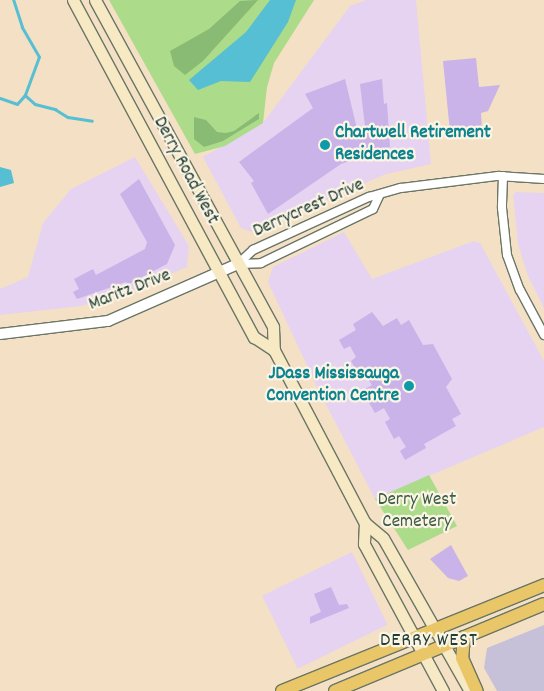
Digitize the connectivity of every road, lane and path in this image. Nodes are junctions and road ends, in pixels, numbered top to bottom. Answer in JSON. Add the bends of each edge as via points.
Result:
{"nodes":[{"id":1,"x":73,"y":0,"type":"edge"},
{"id":2,"x":95,"y":0,"type":"edge"},
{"id":3,"x":106,"y":20,"type":"junction"},
{"id":4,"x":88,"y":29,"type":"junction"},
{"id":5,"x":503,"y":176,"type":"junction"},
{"id":6,"x":544,"y":179,"type":"edge"},
{"id":7,"x":379,"y":196,"type":"junction"},
{"id":8,"x":238,"y":264,"type":"junction"},
{"id":9,"x":219,"y":273,"type":"junction"},
{"id":10,"x":0,"y":334,"type":"edge"},
{"id":11,"x":544,"y":335,"type":"edge"},
{"id":12,"x":274,"y":350,"type":"junction"},
{"id":13,"x":365,"y":523,"type":"junction"},
{"id":14,"x":544,"y":585,"type":"edge"},
{"id":15,"x":544,"y":604,"type":"edge"},
{"id":16,"x":434,"y":630,"type":"junction"},
{"id":17,"x":464,"y":637,"type":"junction"},
{"id":18,"x":413,"y":638,"type":"junction"},
{"id":19,"x":444,"y":646,"type":"junction"},
{"id":20,"x":423,"y":655,"type":"junction"},
{"id":21,"x":282,"y":691,"type":"edge"},
{"id":22,"x":335,"y":691,"type":"edge"},
{"id":23,"x":443,"y":691,"type":"edge"},
{"id":24,"x":470,"y":691,"type":"edge"},
{"id":25,"x":477,"y":691,"type":"edge"}],
"edges":[{"from":1,"to":4,"type":"main road","name":"Derry Road West"},
{"from":2,"to":3,"type":"main road","name":"Derry Road West"},
{"from":3,"to":4,"type":"main road"},
{"from":3,"to":8,"type":"main road","name":"Derry Road West"},
{"from":4,"to":9,"type":"main road","name":"Derry Road West"},
{"from":5,"to":6,"type":"street","name":"Derrycrest Drive"},
{"from":5,"to":7,"type":"street","name":"Derrycrest Drive","via":[[401,188]]},
{"from":5,"to":11,"type":"street","via":[[502,208],[507,255],[520,290]]},
{"from":7,"to":8,"type":"street","name":"Derrycrest Drive","via":[[369,197],[253,250]]},
{"from":7,"to":8,"type":"street","name":"Derrycrest Drive","via":[[373,208],[261,263]]},
{"from":8,"to":9,"type":"street","name":"Maritz Drive"},
{"from":8,"to":12,"type":"main road","name":"Derry Road West","via":[[273,327]]},
{"from":9,"to":10,"type":"street","name":"Maritz Drive","via":[[108,321]]},
{"from":9,"to":12,"type":"main road","name":"Derry Road West","via":[[254,337]]},
{"from":12,"to":13,"type":"main road","name":"Derry Road West"},
{"from":13,"to":16,"type":"main road","name":"Derry Road West","via":[[383,538]]},
{"from":13,"to":18,"type":"main road","name":"Derry Road West","via":[[364,544]]},
{"from":14,"to":16,"type":"main road"},
{"from":15,"to":17,"type":"main road"},
{"from":16,"to":18,"type":"main road"},
{"from":16,"to":19,"type":"main road","name":"Derry Road West"},
{"from":17,"to":19,"type":"main road"},
{"from":17,"to":25,"type":"main road","via":[[462,658]]},
{"from":18,"to":20,"type":"main road","name":"Derry Road West"},
{"from":18,"to":21,"type":"main road"},
{"from":19,"to":20,"type":"main road"},
{"from":19,"to":24,"type":"main road","name":"Derry Road West"},
{"from":20,"to":22,"type":"main road"},
{"from":20,"to":23,"type":"main road","name":"Derry Road West"}]}
